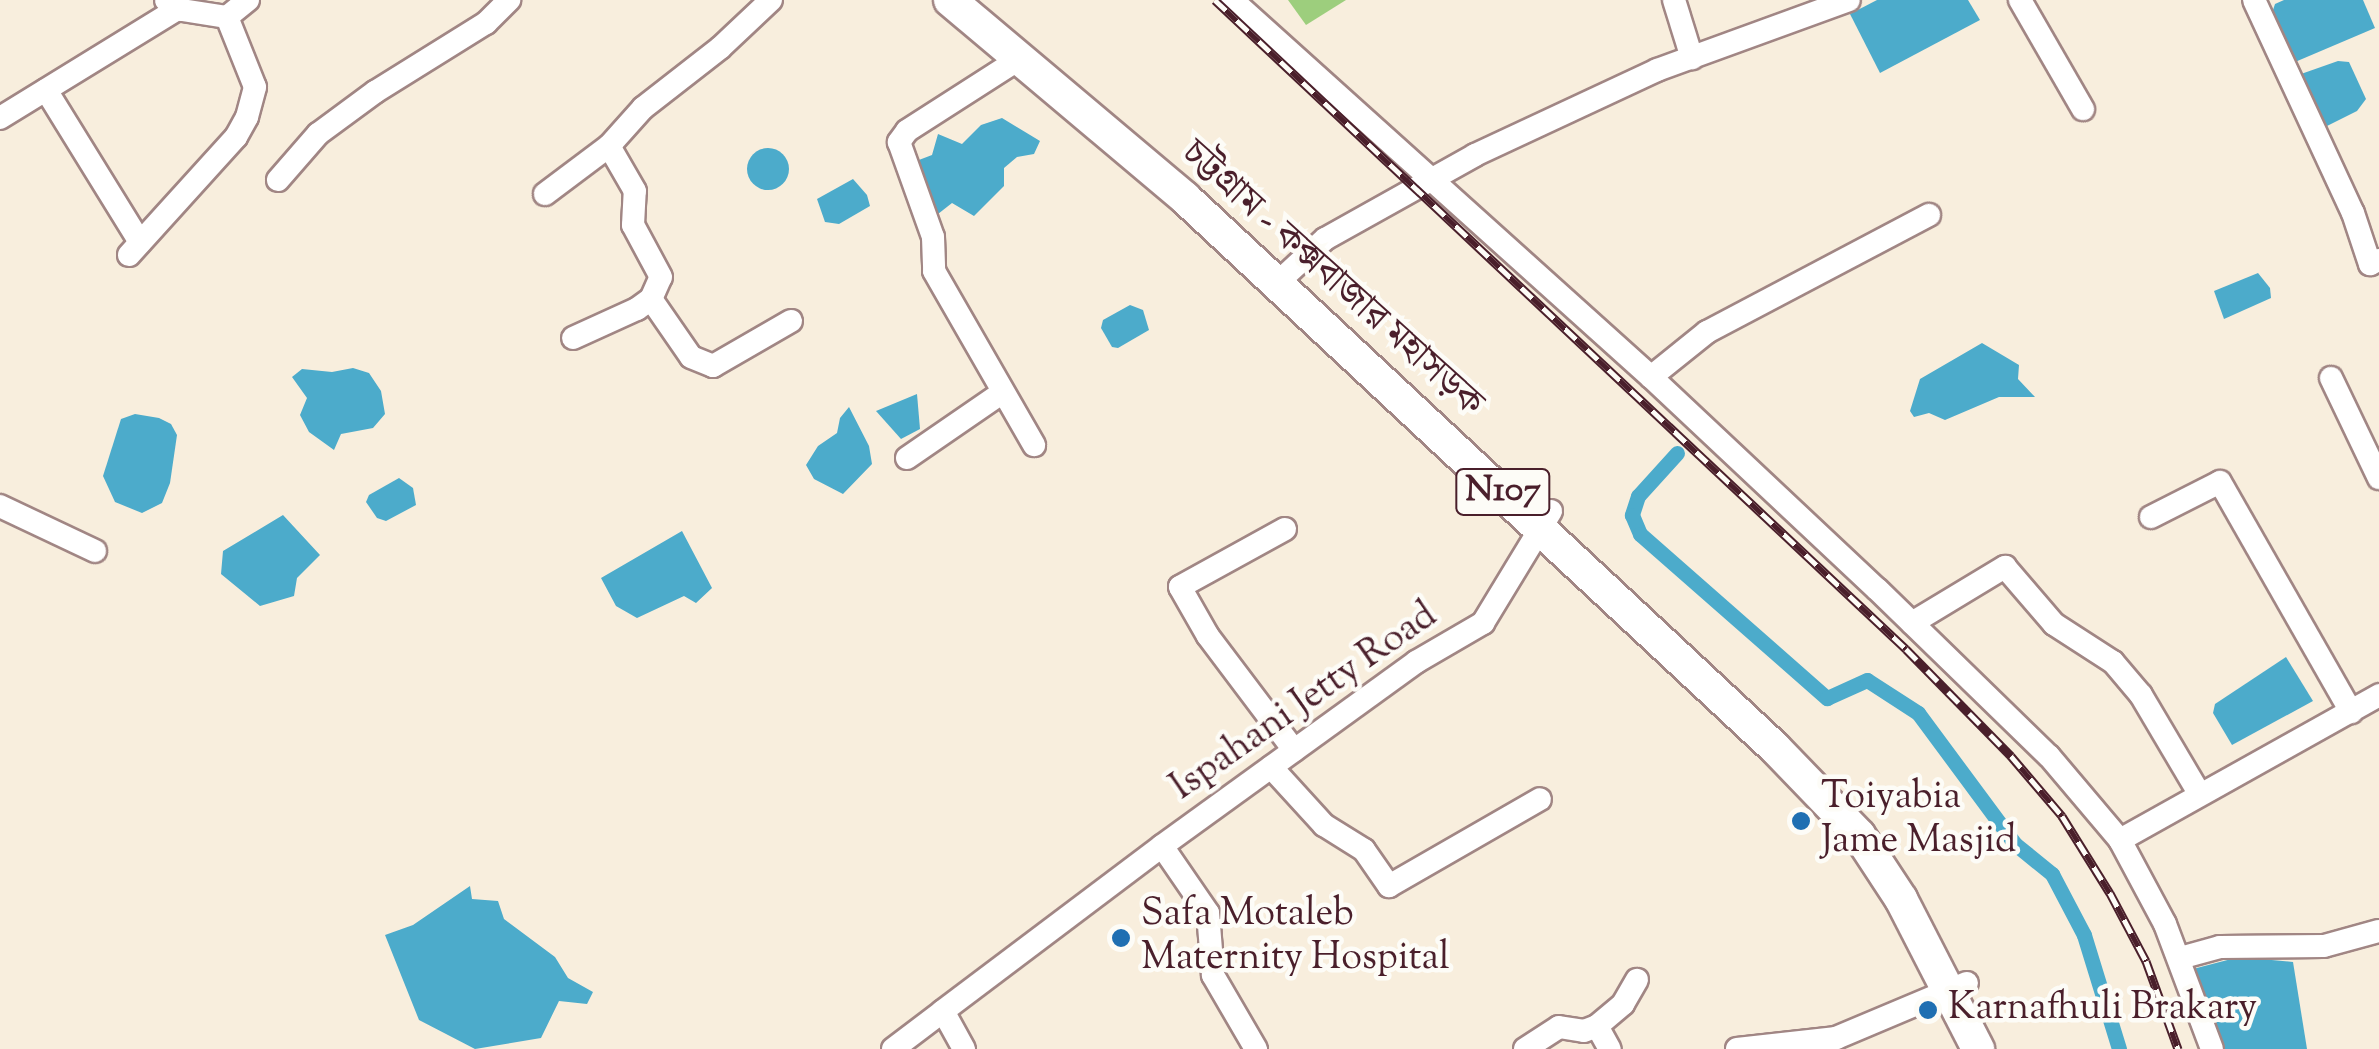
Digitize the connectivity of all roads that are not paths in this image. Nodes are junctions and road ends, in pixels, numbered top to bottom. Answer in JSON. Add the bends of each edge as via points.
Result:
{"nodes":[{"id":1,"x":248,"y":0,"type":"edge"},
{"id":2,"x":509,"y":0,"type":"edge"},
{"id":3,"x":770,"y":0,"type":"edge"},
{"id":4,"x":950,"y":0,"type":"edge"},
{"id":5,"x":980,"y":0,"type":"edge"},
{"id":6,"x":1232,"y":0,"type":"edge"},
{"id":7,"x":1674,"y":0,"type":"edge"},
{"id":8,"x":1849,"y":0,"type":"edge"},
{"id":9,"x":2020,"y":0,"type":"edge"},
{"id":10,"x":2254,"y":0,"type":"edge"},
{"id":11,"x":172,"y":4,"type":"edge"},
{"id":12,"x":228,"y":17,"type":"junction"},
{"id":13,"x":1692,"y":58,"type":"junction"},
{"id":14,"x":1018,"y":59,"type":"junction"},
{"id":15,"x":46,"y":90,"type":"junction"},
{"id":16,"x":2083,"y":109,"type":"dead end"},
{"id":17,"x":0,"y":118,"type":"edge"},
{"id":18,"x":609,"y":146,"type":"junction"},
{"id":19,"x":278,"y":180,"type":"dead end"},
{"id":20,"x":1428,"y":180,"type":"junction"},
{"id":21,"x":545,"y":194,"type":"dead end"},
{"id":22,"x":1928,"y":216,"type":"dead end"},
{"id":23,"x":2379,"y":260,"type":"edge"},
{"id":24,"x":1282,"y":277,"type":"junction"},
{"id":25,"x":651,"y":299,"type":"junction"},
{"id":26,"x":792,"y":321,"type":"dead end"},
{"id":27,"x":572,"y":338,"type":"dead end"},
{"id":28,"x":1650,"y":377,"type":"junction"},
{"id":29,"x":2331,"y":378,"type":"dead end"},
{"id":30,"x":1003,"y":392,"type":"junction"},
{"id":31,"x":1034,"y":445,"type":"dead end"},
{"id":32,"x":907,"y":458,"type":"dead end"},
{"id":33,"x":2379,"y":478,"type":"edge"},
{"id":34,"x":0,"y":506,"type":"edge"},
{"id":35,"x":2151,"y":517,"type":"dead end"},
{"id":36,"x":1546,"y":518,"type":"junction"},
{"id":37,"x":1286,"y":529,"type":"dead end"},
{"id":38,"x":95,"y":552,"type":"dead end"},
{"id":39,"x":1912,"y":623,"type":"junction"},
{"id":40,"x":2379,"y":695,"type":"edge"},
{"id":41,"x":2350,"y":712,"type":"junction"},
{"id":42,"x":1294,"y":750,"type":"junction"},
{"id":43,"x":1271,"y":767,"type":"junction"},
{"id":44,"x":2199,"y":793,"type":"junction"},
{"id":45,"x":1540,"y":800,"type":"dead end"},
{"id":46,"x":2120,"y":840,"type":"junction"},
{"id":47,"x":1162,"y":846,"type":"junction"},
{"id":48,"x":2379,"y":930,"type":"edge"},
{"id":49,"x":2180,"y":958,"type":"junction"},
{"id":50,"x":1637,"y":980,"type":"dead end"},
{"id":51,"x":1958,"y":986,"type":"junction"},
{"id":52,"x":943,"y":1011,"type":"junction"},
{"id":53,"x":1597,"y":1026,"type":"junction"},
{"id":54,"x":894,"y":1049,"type":"edge"},
{"id":55,"x":964,"y":1049,"type":"edge"},
{"id":56,"x":1256,"y":1049,"type":"edge"},
{"id":57,"x":1525,"y":1049,"type":"edge"},
{"id":58,"x":1610,"y":1049,"type":"edge"},
{"id":59,"x":1737,"y":1049,"type":"edge"},
{"id":60,"x":1978,"y":1049,"type":"edge"},
{"id":61,"x":1998,"y":1049,"type":"edge"},
{"id":62,"x":2212,"y":1049,"type":"edge"}],
"edges":[{"from":1,"to":12,"type":"street"},
{"from":2,"to":19,"type":"street","via":[[318,134]]},
{"from":3,"to":18,"type":"street","via":[[643,108]]},
{"from":4,"to":14,"type":"highway","name":"চট্টগ্রাম - কক্সবাজার মহাসড়ক","number":"N107"},
{"from":5,"to":24,"type":"highway","name":"চট্টগ্রাম - কক্সবাজার মহাসড়ক","number":"N107"},
{"from":6,"to":20,"type":"street"},
{"from":7,"to":13,"type":"street"},
{"from":8,"to":13,"type":"street"},
{"from":9,"to":16,"type":"street"},
{"from":10,"to":23,"type":"street","via":[[2370,264]]},
{"from":11,"to":12,"type":"street"},
{"from":11,"to":15,"type":"street"},
{"from":12,"to":15,"type":"street","via":[[255,87],[247,117],[135,249]]},
{"from":13,"to":20,"type":"street"},
{"from":14,"to":24,"type":"highway","name":"চট্টগ্রাম - কক্সবাজার মহাসড়ক","number":"N107"},
{"from":14,"to":30,"type":"street","via":[[898,142],[933,237],[934,271]]},
{"from":15,"to":17,"type":"street"},
{"from":18,"to":21,"type":"street"},
{"from":18,"to":25,"type":"street","via":[[636,191],[632,225],[661,276]]},
{"from":20,"to":24,"type":"street","via":[[1326,239]]},
{"from":20,"to":28,"type":"street"},
{"from":22,"to":28,"type":"street","via":[[1707,332]]},
{"from":24,"to":36,"type":"highway","name":"চট্টগ্রাম - কক্সবাজার মহাসড়ক","number":"N107"},
{"from":25,"to":26,"type":"street","via":[[691,357],[713,366]]},
{"from":25,"to":27,"type":"street"},
{"from":28,"to":39,"type":"street"},
{"from":29,"to":33,"type":"street"},
{"from":30,"to":31,"type":"street"},
{"from":30,"to":32,"type":"street"},
{"from":34,"to":38,"type":"street"},
{"from":35,"to":41,"type":"street","via":[[2220,482]]},
{"from":36,"to":42,"type":"street","name":"Ispahani Jetty Road","via":[[1483,622]]},
{"from":36,"to":51,"type":"highway","name":"চট্টগ্রাম - কক্সবাজার মহাসড়ক","number":"N107","via":[[1858,835]]},
{"from":37,"to":42,"type":"street","via":[[1180,587],[1208,636]]},
{"from":39,"to":44,"type":"street","via":[[2005,567],[2054,624],[2112,662],[2141,696]]},
{"from":39,"to":46,"type":"street","via":[[2049,756]]},
{"from":40,"to":41,"type":"street"},
{"from":41,"to":44,"type":"street"},
{"from":42,"to":43,"type":"street","name":"Ispahani Jetty Road"},
{"from":43,"to":45,"type":"street","via":[[1324,825],[1364,850],[1389,886]]},
{"from":43,"to":47,"type":"street","name":"Ispahani Jetty Road"},
{"from":44,"to":46,"type":"street"},
{"from":46,"to":49,"type":"street"},
{"from":47,"to":52,"type":"street"},
{"from":47,"to":56,"type":"street","name":"Ispahani Jetty Road","via":[[1208,913],[1213,975]]},
{"from":48,"to":49,"type":"street","via":[[2324,946],[2220,948]]},
{"from":49,"to":62,"type":"street"},
{"from":50,"to":53,"type":"street","via":[[1624,1004]]},
{"from":51,"to":59,"type":"street","via":[[1836,1038]]},
{"from":51,"to":60,"type":"highway","name":"চট্টগ্রাম - কক্সবাজার মহাসড়ক","number":"N107"},
{"from":51,"to":61,"type":"highway","name":"চট্টগ্রাম - কক্সবাজার মহাসড়ক","number":"N107"},
{"from":52,"to":54,"type":"street"},
{"from":52,"to":55,"type":"street"},
{"from":53,"to":57,"type":"street","via":[[1584,1032],[1559,1027]]},
{"from":53,"to":58,"type":"street"}]}
